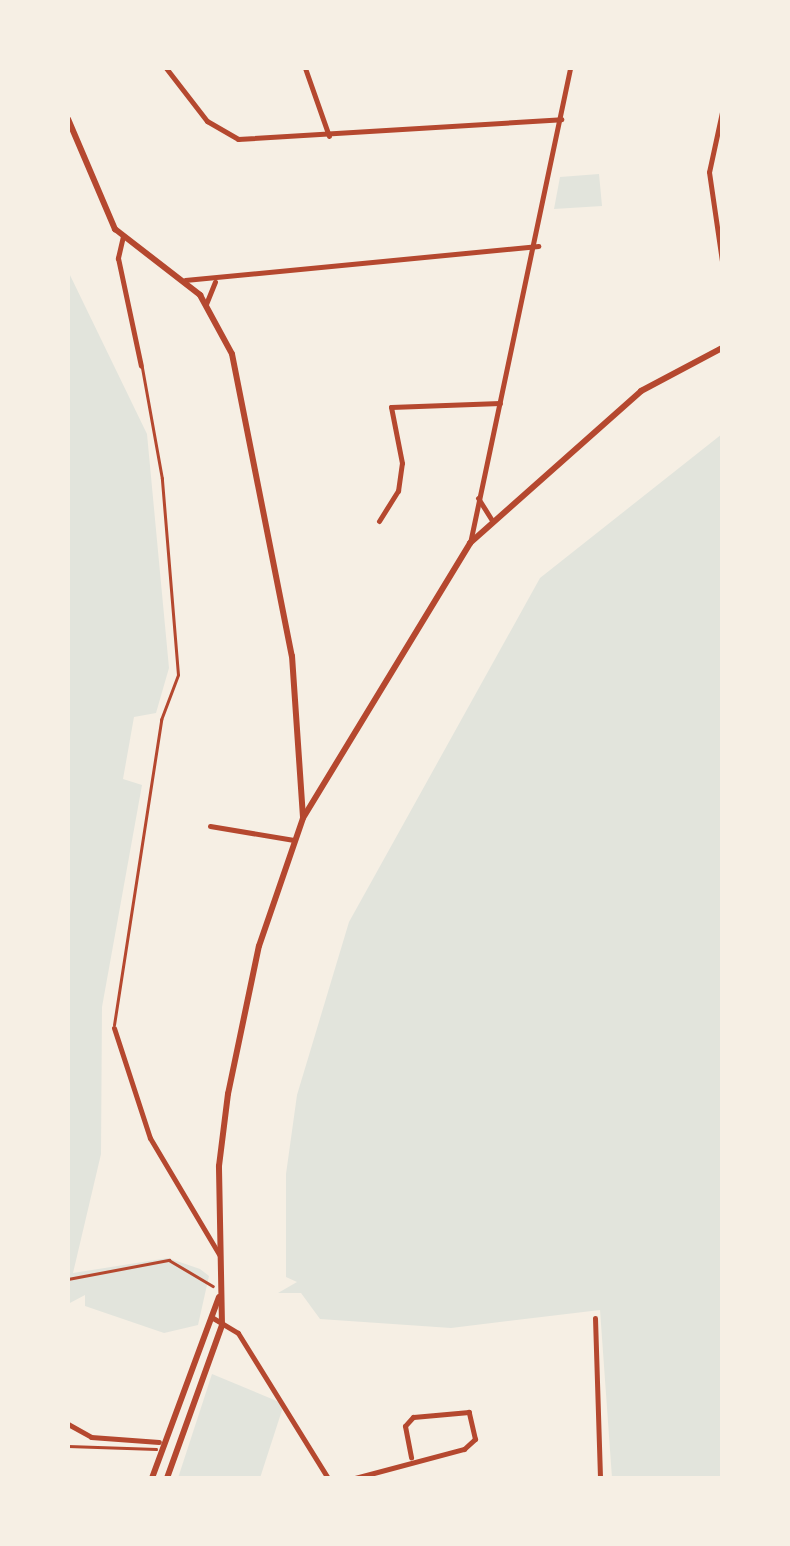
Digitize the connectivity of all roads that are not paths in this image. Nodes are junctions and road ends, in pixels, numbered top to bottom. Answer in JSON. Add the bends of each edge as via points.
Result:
{"nodes":[{"id":1,"x":166,"y":68,"type":"edge"},
{"id":2,"x":305,"y":68,"type":"edge"},
{"id":3,"x":570,"y":68,"type":"edge"},
{"id":4,"x":722,"y":112,"type":"edge"},
{"id":5,"x":68,"y":118,"type":"edge"},
{"id":6,"x":562,"y":119,"type":"junction"},
{"id":7,"x":329,"y":136,"type":"junction"},
{"id":8,"x":80,"y":140,"type":"junction"},
{"id":9,"x":68,"y":147,"type":"edge"},
{"id":10,"x":123,"y":236,"type":"junction"},
{"id":11,"x":538,"y":246,"type":"junction"},
{"id":12,"x":722,"y":262,"type":"edge"},
{"id":13,"x":185,"y":280,"type":"junction"},
{"id":14,"x":215,"y":282,"type":"junction"},
{"id":15,"x":206,"y":304,"type":"junction"},
{"id":16,"x":722,"y":348,"type":"edge"},
{"id":17,"x":142,"y":366,"type":"joint"},
{"id":18,"x":500,"y":403,"type":"junction"},
{"id":19,"x":478,"y":490,"type":"junction"},
{"id":20,"x":492,"y":520,"type":"junction"},
{"id":21,"x":379,"y":521,"type":"dead end"},
{"id":22,"x":470,"y":543,"type":"junction"},
{"id":23,"x":304,"y":818,"type":"junction"},
{"id":24,"x":210,"y":826,"type":"dead end"},
{"id":25,"x":294,"y":840,"type":"junction"},
{"id":26,"x":114,"y":1028,"type":"joint"},
{"id":27,"x":220,"y":1256,"type":"junction"},
{"id":28,"x":220,"y":1296,"type":"junction"},
{"id":29,"x":212,"y":1318,"type":"junction"},
{"id":30,"x":595,"y":1318,"type":"dead end"},
{"id":31,"x":222,"y":1321,"type":"junction"},
{"id":32,"x":68,"y":1424,"type":"edge"},
{"id":33,"x":68,"y":1446,"type":"edge"},
{"id":34,"x":158,"y":1446,"type":"junction"},
{"id":35,"x":411,"y":1457,"type":"junction"},
{"id":36,"x":152,"y":1475,"type":"edge"},
{"id":37,"x":167,"y":1478,"type":"edge"},
{"id":38,"x":328,"y":1478,"type":"edge"},
{"id":39,"x":355,"y":1478,"type":"edge"},
{"id":40,"x":600,"y":1478,"type":"edge"}],
"edges":[{"from":1,"to":7,"type":"street","via":[[228,136]]},
{"from":2,"to":7,"type":"street"},
{"from":3,"to":6,"type":"street"},
{"from":4,"to":12,"type":"street","via":[[709,172]]},
{"from":5,"to":8,"type":"street"},
{"from":6,"to":7,"type":"street"},
{"from":6,"to":11,"type":"street"},
{"from":8,"to":9,"type":"street"},
{"from":8,"to":10,"type":"street"},
{"from":10,"to":13,"type":"street"},
{"from":10,"to":17,"type":"street","via":[[118,258]]},
{"from":11,"to":14,"type":"street"},
{"from":11,"to":18,"type":"street"},
{"from":13,"to":14,"type":"street"},
{"from":13,"to":15,"type":"street"},
{"from":14,"to":15,"type":"street"},
{"from":15,"to":23,"type":"street","via":[[232,354],[270,528],[292,656]]},
{"from":16,"to":20,"type":"street","via":[[642,391]]},
{"from":17,"to":26,"type":"lane","via":[[162,479],[178,676],[161,720]]},
{"from":18,"to":19,"type":"street"},
{"from":18,"to":21,"type":"street","via":[[391,406],[402,463],[398,491]]},
{"from":19,"to":20,"type":"street"},
{"from":19,"to":22,"type":"street"},
{"from":20,"to":22,"type":"street"},
{"from":22,"to":23,"type":"street"},
{"from":23,"to":25,"type":"street"},
{"from":24,"to":25,"type":"street"},
{"from":25,"to":27,"type":"street","via":[[228,1094]]},
{"from":26,"to":27,"type":"street","via":[[150,1138]]},
{"from":27,"to":28,"type":"street"},
{"from":28,"to":29,"type":"street"},
{"from":28,"to":31,"type":"street"},
{"from":29,"to":31,"type":"street"},
{"from":29,"to":34,"type":"street"},
{"from":30,"to":40,"type":"street"},
{"from":31,"to":37,"type":"street"},
{"from":31,"to":38,"type":"street","via":[[298,1420]]},
{"from":32,"to":34,"type":"street","via":[[91,1437]]},
{"from":33,"to":34,"type":"lane"},
{"from":34,"to":36,"type":"street"},
{"from":35,"to":35,"type":"street","via":[[464,1449],[475,1439],[469,1412],[414,1417],[406,1426]]},
{"from":35,"to":39,"type":"street"}]}
